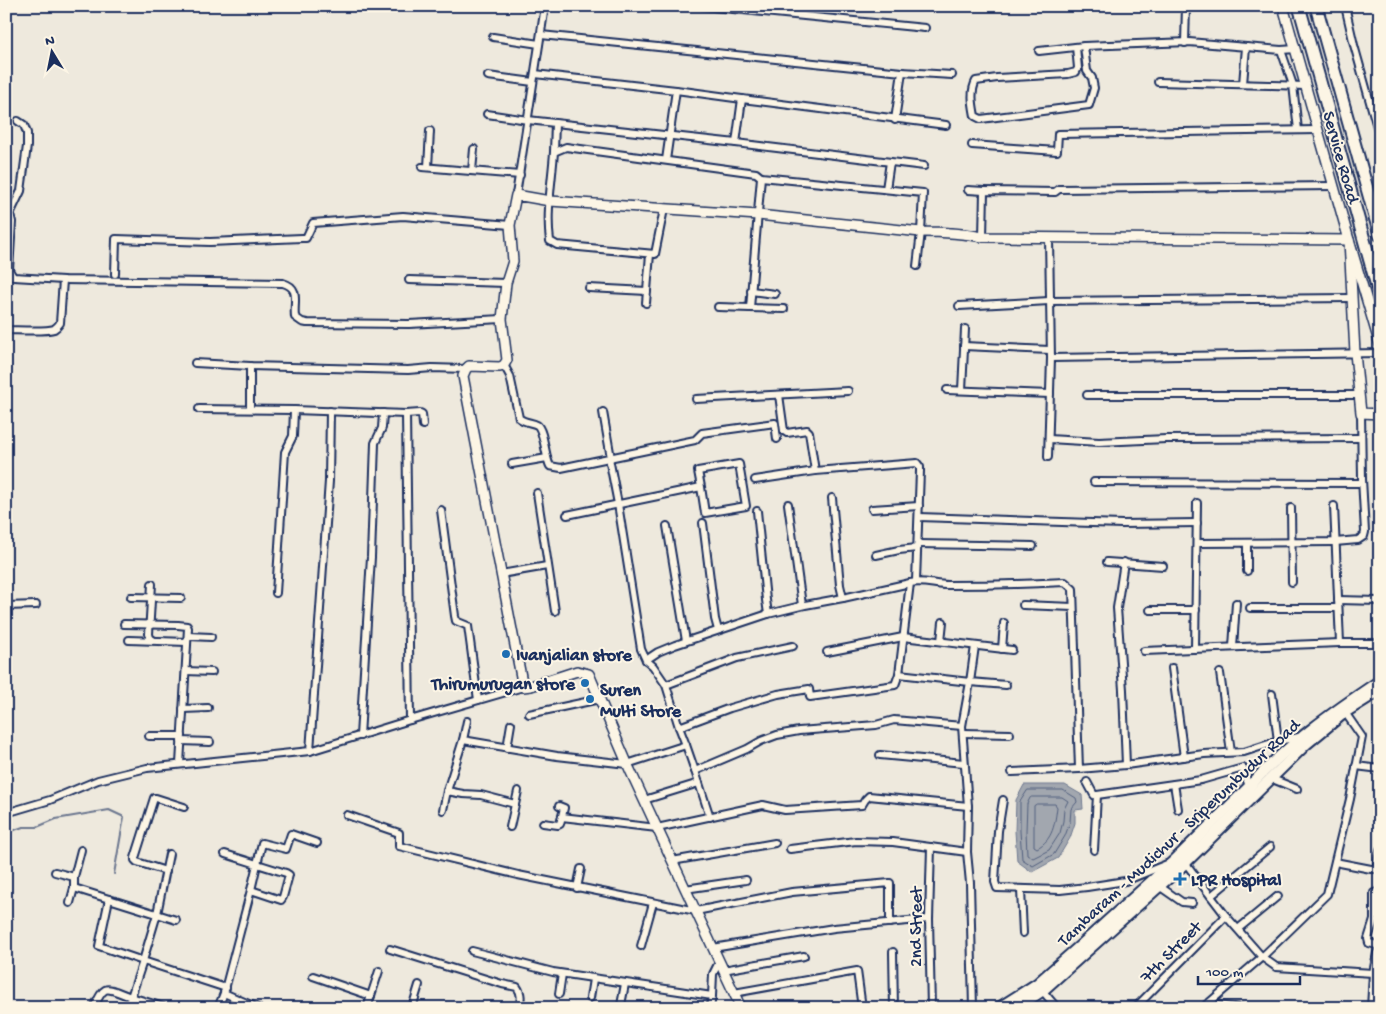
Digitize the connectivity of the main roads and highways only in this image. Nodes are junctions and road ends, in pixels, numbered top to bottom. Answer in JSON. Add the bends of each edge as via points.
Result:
{"nodes":[{"id":1,"x":1299,"y":6,"type":"edge"},
{"id":2,"x":1316,"y":6,"type":"edge"},
{"id":3,"x":1380,"y":235,"type":"edge"},
{"id":4,"x":1380,"y":297,"type":"edge"},
{"id":5,"x":1380,"y":681,"type":"edge"},
{"id":6,"x":1380,"y":690,"type":"edge"},
{"id":7,"x":1343,"y":709,"type":"junction"},
{"id":8,"x":1180,"y":860,"type":"junction"},
{"id":9,"x":1040,"y":987,"type":"junction"},
{"id":10,"x":999,"y":1008,"type":"edge"},
{"id":11,"x":1016,"y":1008,"type":"edge"}],
"edges":[{"from":1,"to":4,"type":"highway"},
{"from":2,"to":3,"type":"highway"},
{"from":5,"to":7,"type":"main road","name":"Tambaram - Mudichur - Sriperumbudur Road"},
{"from":6,"to":7,"type":"main road","name":"Tambaram - Mudichur - Sriperumbudur Road"},
{"from":7,"to":8,"type":"main road","name":"Tambaram - Mudichur - Sriperumbudur Road"},
{"from":7,"to":8,"type":"main road","name":"Tambaram - Mudichur - Sriperumbudur Road","via":[[1300,737]]},
{"from":8,"to":9,"type":"main road","name":"Tambaram - Mudichur - Sriperumbudur Road"},
{"from":8,"to":9,"type":"main road","name":"Tambaram - Mudichur - Sriperumbudur Road","via":[[1160,886]]},
{"from":9,"to":10,"type":"main road","name":"Tambaram - Mudichur - Sriperumbudur Road"},
{"from":9,"to":11,"type":"main road","name":"Tambaram - Mudichur - Sriperumbudur Road"}]}
